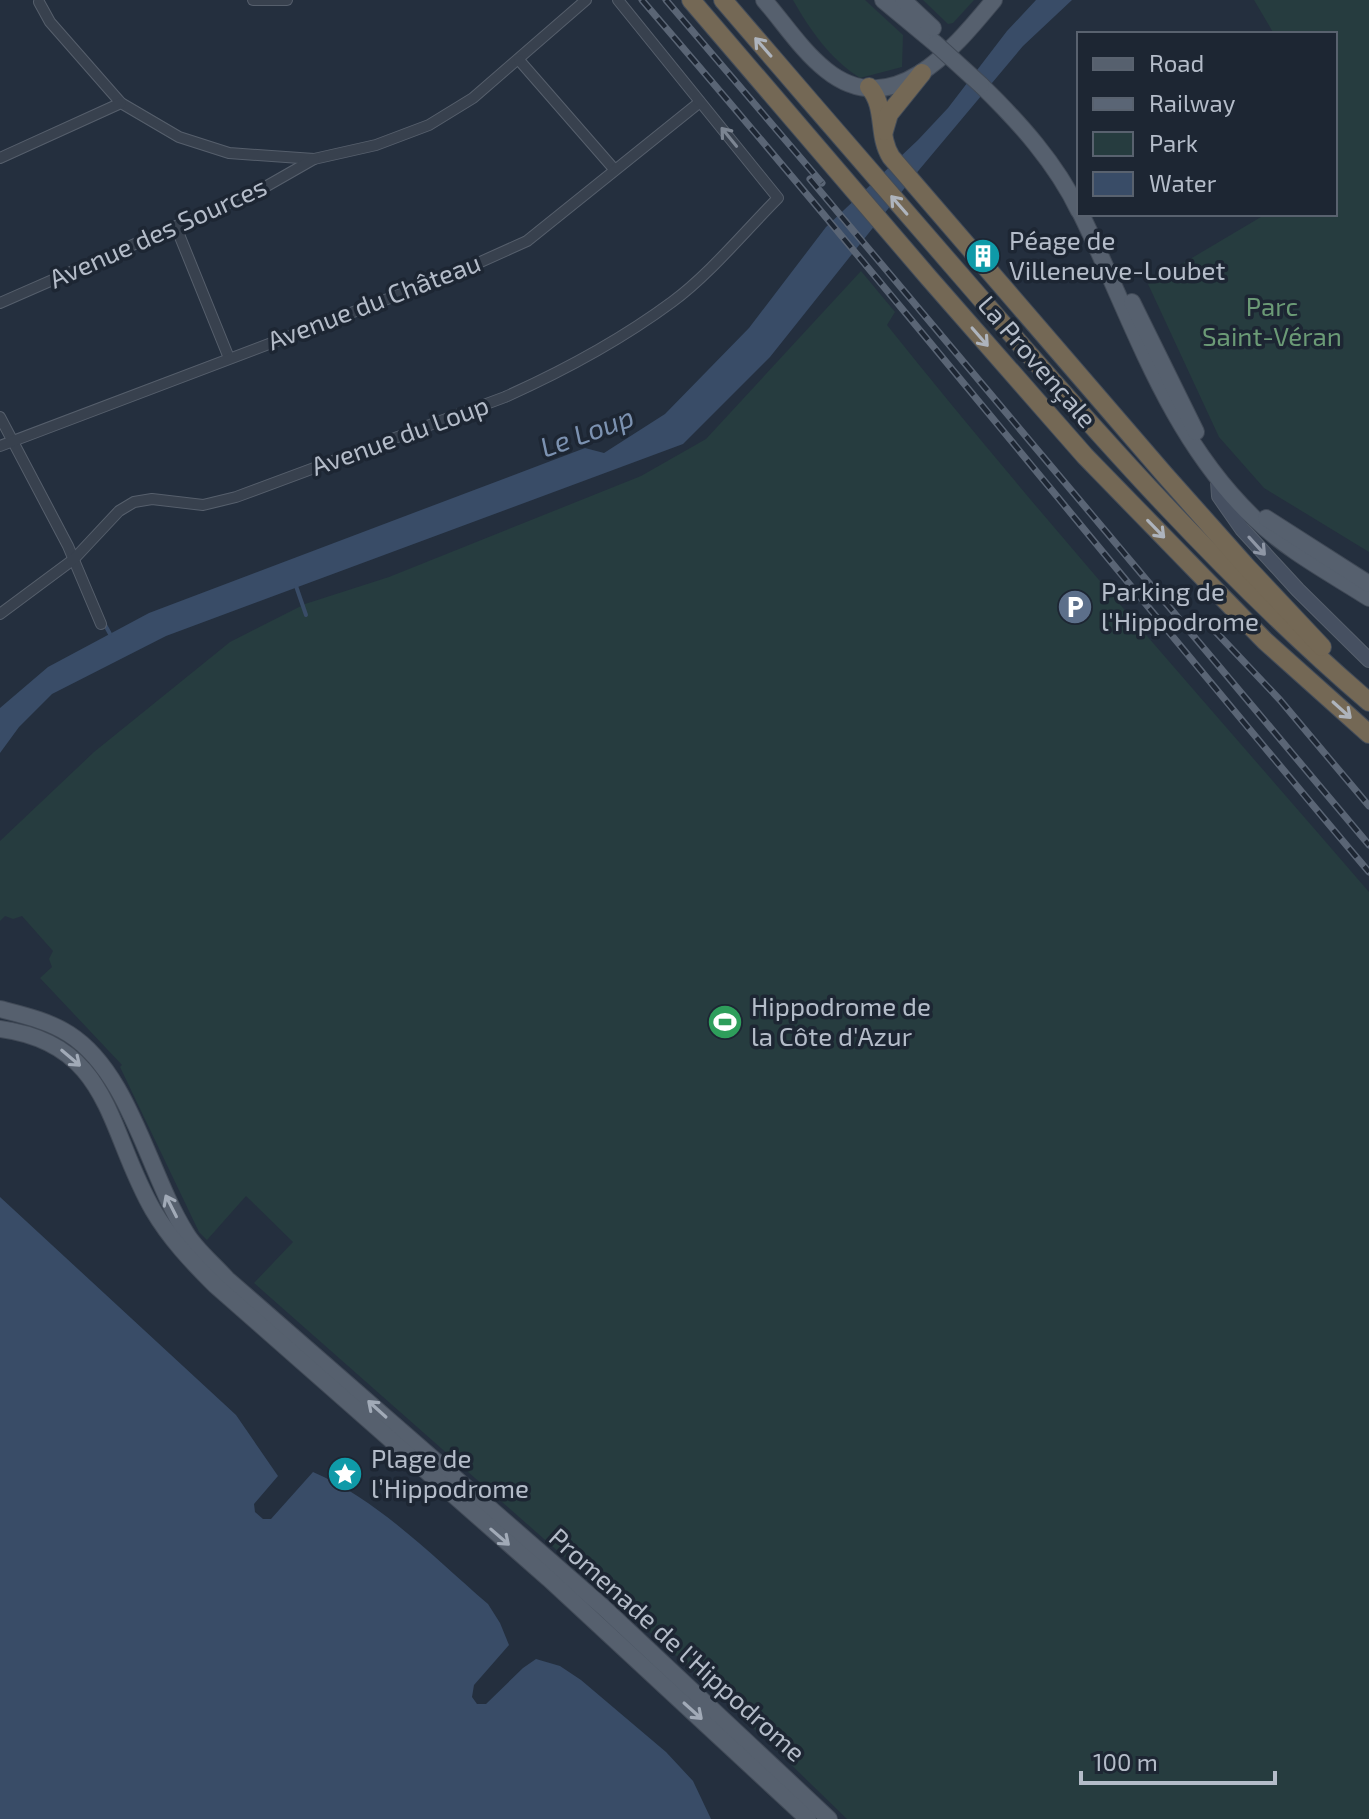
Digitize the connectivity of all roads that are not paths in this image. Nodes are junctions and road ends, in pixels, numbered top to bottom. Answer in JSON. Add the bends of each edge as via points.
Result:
{"nodes":[{"id":1,"x":253,"y":0,"type":"edge"},
{"id":2,"x":287,"y":0,"type":"edge"},
{"id":3,"x":586,"y":0,"type":"edge"},
{"id":4,"x":618,"y":0,"type":"edge"},
{"id":5,"x":691,"y":0,"type":"edge"},
{"id":6,"x":723,"y":0,"type":"edge"},
{"id":7,"x":764,"y":0,"type":"edge"},
{"id":8,"x":883,"y":0,"type":"edge"},
{"id":9,"x":903,"y":0,"type":"edge"},
{"id":10,"x":994,"y":0,"type":"edge"},
{"id":11,"x":37,"y":1,"type":"edge"},
{"id":12,"x":939,"y":40,"type":"junction"},
{"id":13,"x":519,"y":60,"type":"junction"},
{"id":14,"x":922,"y":73,"type":"junction"},
{"id":15,"x":869,"y":87,"type":"junction"},
{"id":16,"x":700,"y":102,"type":"junction"},
{"id":17,"x":121,"y":103,"type":"junction"},
{"id":18,"x":1026,"y":125,"type":"junction"},
{"id":19,"x":883,"y":137,"type":"junction"},
{"id":20,"x":0,"y":158,"type":"edge"},
{"id":21,"x":314,"y":159,"type":"junction"},
{"id":22,"x":614,"y":169,"type":"junction"},
{"id":23,"x":1077,"y":189,"type":"edge"},
{"id":24,"x":1077,"y":207,"type":"edge"},
{"id":25,"x":1082,"y":216,"type":"edge"},
{"id":26,"x":1093,"y":216,"type":"edge"},
{"id":27,"x":176,"y":227,"type":"junction"},
{"id":28,"x":0,"y":303,"type":"edge"},
{"id":29,"x":229,"y":358,"type":"junction"},
{"id":30,"x":0,"y":417,"type":"edge"},
{"id":31,"x":12,"y":440,"type":"junction"},
{"id":32,"x":0,"y":446,"type":"edge"},
{"id":33,"x":1218,"y":481,"type":"junction"},
{"id":34,"x":74,"y":559,"type":"junction"},
{"id":35,"x":1369,"y":584,"type":"edge"},
{"id":36,"x":1369,"y":598,"type":"edge"},
{"id":37,"x":0,"y":614,"type":"edge"},
{"id":38,"x":101,"y":624,"type":"dead end"},
{"id":39,"x":1369,"y":660,"type":"edge"},
{"id":40,"x":1369,"y":695,"type":"edge"},
{"id":41,"x":1369,"y":702,"type":"edge"},
{"id":42,"x":1369,"y":734,"type":"edge"},
{"id":43,"x":0,"y":1009,"type":"edge"},
{"id":44,"x":0,"y":1029,"type":"edge"},
{"id":45,"x":808,"y":1819,"type":"edge"},
{"id":46,"x":829,"y":1819,"type":"edge"}],
"edges":[{"from":1,"to":2,"type":"street"},
{"from":3,"to":13,"type":"street"},
{"from":4,"to":16,"type":"street"},
{"from":5,"to":42,"type":"highway","name":"La Provençale","one_way":true,"via":[[1085,456],[1265,641]]},
{"from":41,"to":6,"type":"highway","name":"La Provençale","one_way":true,"via":[[1304,646],[1099,436]]},
{"from":7,"to":15,"type":"main road","via":[[824,69]]},
{"from":8,"to":12,"type":"main road"},
{"from":9,"to":12,"type":"main road"},
{"from":10,"to":14,"type":"main road","via":[[956,45]]},
{"from":11,"to":17,"type":"street"},
{"from":12,"to":18,"type":"main road","bridge":true},
{"from":13,"to":21,"type":"street","via":[[429,125],[376,145]]},
{"from":13,"to":22,"type":"street"},
{"from":14,"to":15,"type":"main road","via":[[891,86]]},
{"from":14,"to":19,"type":"highway","via":[[889,114]]},
{"from":15,"to":19,"type":"highway","via":[[879,104]]},
{"from":16,"to":22,"type":"street","name":"Avenue du Château"},
{"from":34,"to":16,"type":"street","name":"Avenue du Loup","one_way":true,"via":[[134,502],[203,505],[236,497],[464,413],[544,379],[674,301],[778,198]]},
{"from":17,"to":20,"type":"street"},
{"from":17,"to":21,"type":"street","via":[[179,137],[229,153]]},
{"from":18,"to":23,"type":"main road","via":[[1058,158]]},
{"from":18,"to":24,"type":"main road"},
{"from":19,"to":40,"type":"highway","via":[[891,157],[1245,565]]},
{"from":21,"to":27,"type":"street","name":"Avenue des Sources"},
{"from":22,"to":29,"type":"street","name":"Avenue du Château","via":[[527,241]]},
{"from":25,"to":33,"type":"main road","via":[[1169,406]]},
{"from":26,"to":35,"type":"main road","via":[[1202,444],[1266,517]]},
{"from":27,"to":28,"type":"street","name":"Avenue des Sources"},
{"from":27,"to":29,"type":"street"},
{"from":29,"to":31,"type":"street","name":"Avenue du Château"},
{"from":30,"to":31,"type":"street"},
{"from":31,"to":32,"type":"street","name":"Avenue du Château"},
{"from":31,"to":34,"type":"street"},
{"from":33,"to":36,"type":"main road","via":[[1282,542]]},
{"from":33,"to":39,"type":"main road","one_way":true,"via":[[1219,496],[1242,529]]},
{"from":34,"to":37,"type":"street","name":"Avenue du Loup"},
{"from":34,"to":38,"type":"street"},
{"from":46,"to":43,"type":"main road","name":"Promenade de l'Hippodrome","one_way":true,"via":[[603,1607],[227,1279],[187,1236],[119,1091],[96,1057],[67,1032]]},
{"from":44,"to":45,"type":"main road","name":"Promenade de l'Hippodrome","one_way":true,"via":[[47,1041],[85,1070],[105,1102],[152,1208],[176,1245],[215,1285],[549,1579]]}]}
